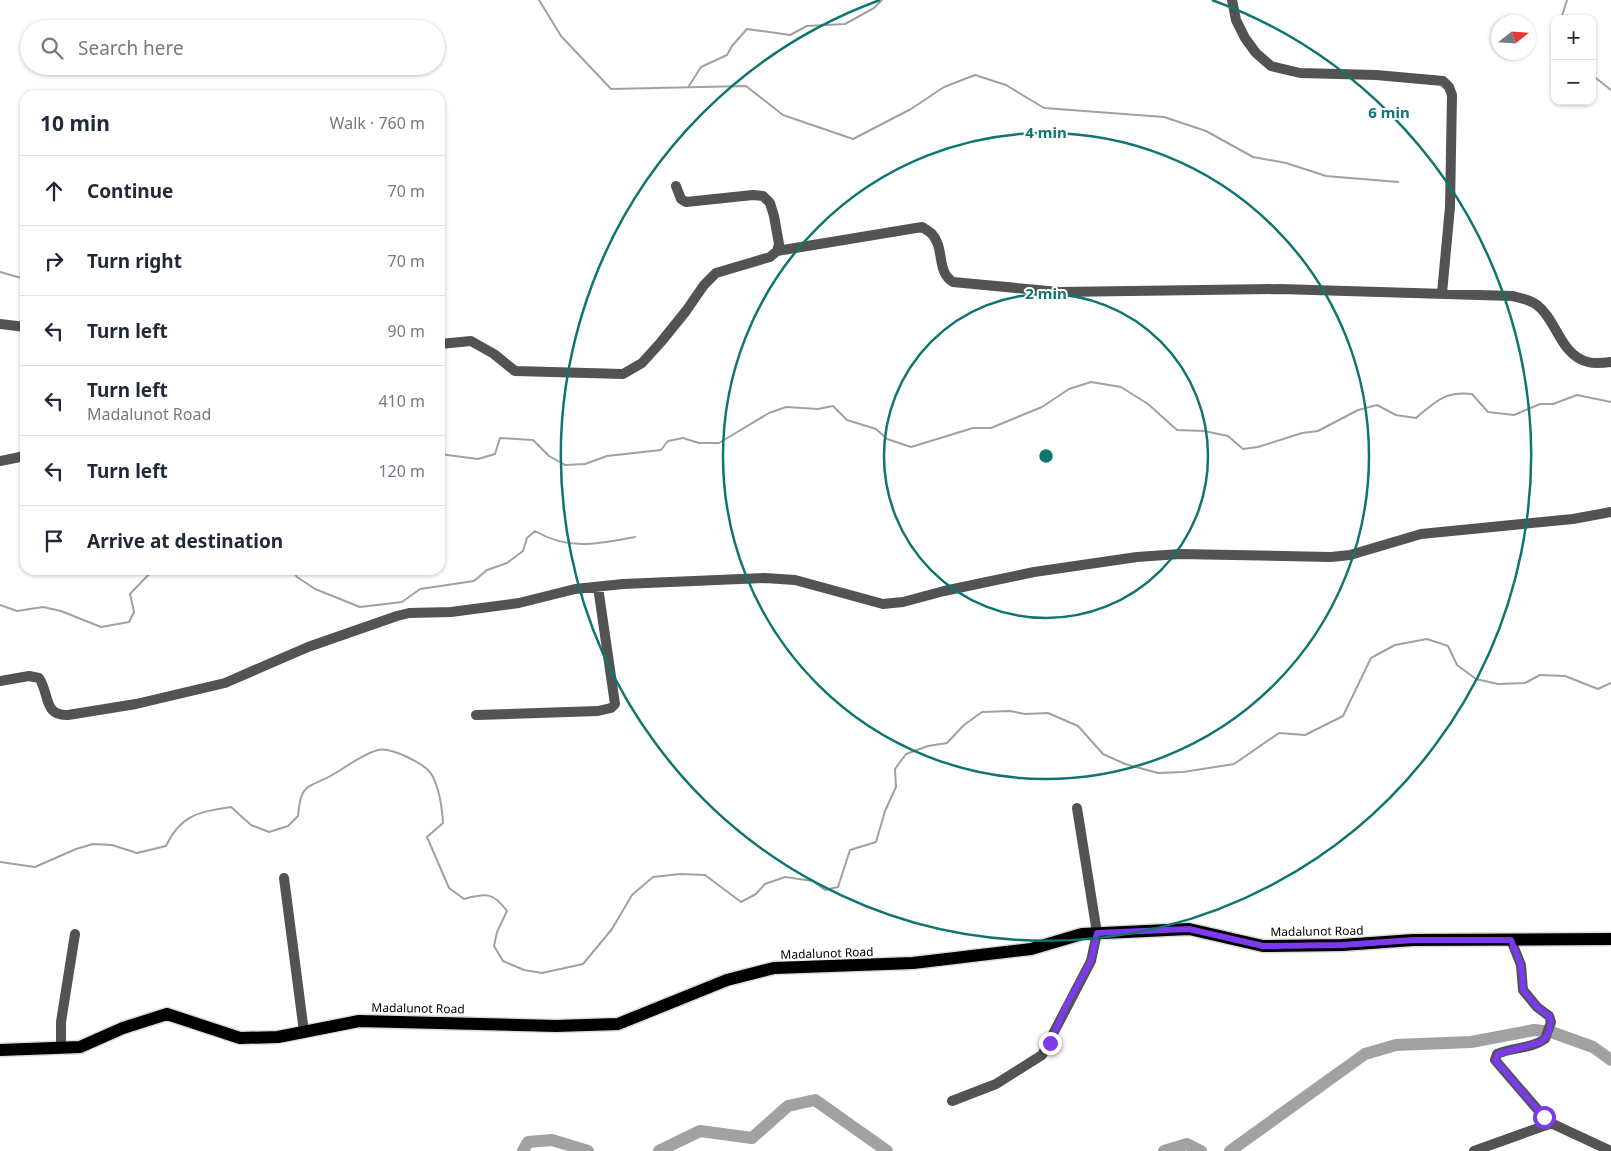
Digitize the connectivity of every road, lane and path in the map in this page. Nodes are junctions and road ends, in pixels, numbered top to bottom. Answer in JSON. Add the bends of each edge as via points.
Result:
{"nodes":[{"id":1,"x":1232,"y":0,"type":"edge"},
{"id":2,"x":676,"y":186,"type":"dead end"},
{"id":3,"x":777,"y":251,"type":"junction"},
{"id":4,"x":1442,"y":293,"type":"junction"},
{"id":5,"x":0,"y":324,"type":"edge"},
{"id":6,"x":20,"y":326,"type":"edge"},
{"id":7,"x":445,"y":344,"type":"edge"},
{"id":8,"x":1611,"y":362,"type":"edge"},
{"id":9,"x":20,"y":457,"type":"edge"},
{"id":10,"x":0,"y":461,"type":"edge"},
{"id":11,"x":1611,"y":512,"type":"edge"},
{"id":12,"x":598,"y":587,"type":"junction"},
{"id":13,"x":0,"y":681,"type":"edge"},
{"id":14,"x":476,"y":715,"type":"dead end"},
{"id":15,"x":1077,"y":808,"type":"dead end"},
{"id":16,"x":284,"y":878,"type":"dead end"},
{"id":17,"x":1097,"y":933,"type":"junction"},
{"id":18,"x":74,"y":934,"type":"dead end"},
{"id":19,"x":1611,"y":939,"type":"edge"},
{"id":20,"x":1511,"y":940,"type":"junction"},
{"id":21,"x":304,"y":1032,"type":"junction"},
{"id":22,"x":61,"y":1048,"type":"junction"},
{"id":23,"x":0,"y":1050,"type":"edge"},
{"id":24,"x":952,"y":1102,"type":"dead end"},
{"id":25,"x":1552,"y":1123,"type":"junction"},
{"id":26,"x":1474,"y":1151,"type":"edge"},
{"id":27,"x":1611,"y":1151,"type":"edge"}],
"edges":[{"from":1,"to":4,"type":"street","via":[[1236,20],[1245,38],[1256,54],[1271,66],[1300,73],[1376,74],[1443,81],[1450,86],[1450,192]]},
{"from":2,"to":3,"type":"street","via":[[681,199],[686,202],[763,196],[770,203],[774,216],[779,244]]},
{"from":3,"to":4,"type":"street","via":[[922,227],[932,234],[938,245],[943,272],[953,282],[1059,292],[1280,289]]},
{"from":3,"to":7,"type":"street","via":[[770,257],[716,273],[661,342],[637,367],[623,374],[515,371],[471,341]]},
{"from":4,"to":8,"type":"street","via":[[1512,296],[1528,300],[1539,306],[1575,355],[1588,362]]},
{"from":5,"to":6,"type":"street"},
{"from":9,"to":10,"type":"street"},
{"from":11,"to":12,"type":"street","via":[[1573,519],[1421,534],[1350,555],[1332,557],[1180,554],[1137,557],[1034,572],[883,604],[785,579]]},
{"from":12,"to":13,"type":"street","via":[[505,605],[403,614],[315,644],[225,683],[102,710],[58,716],[53,712],[39,678],[30,676]]},
{"from":12,"to":14,"type":"street","via":[[615,704],[598,711]]},
{"from":15,"to":17,"type":"street"},
{"from":16,"to":21,"type":"street"},
{"from":17,"to":20,"type":"main road","name":"Madalunot Road","via":[[1189,929],[1263,946]]},
{"from":17,"to":21,"type":"main road","name":"Madalunot Road","via":[[1082,934],[1031,949],[913,963],[774,968],[727,980],[618,1024],[556,1026],[359,1021]]},
{"from":17,"to":24,"type":"street","via":[[1091,961],[1042,1055],[996,1084]]},
{"from":18,"to":22,"type":"street","via":[[61,1022]]},
{"from":19,"to":20,"type":"main road","name":"Madalunot Road"},
{"from":20,"to":25,"type":"street","via":[[1521,965],[1523,990],[1551,1022],[1548,1034],[1541,1042],[1505,1050],[1495,1060]]},
{"from":21,"to":22,"type":"main road","name":"Madalunot Road","via":[[278,1037],[240,1038],[167,1014],[123,1028],[80,1048]]},
{"from":22,"to":23,"type":"main road","name":"Madalunot Road"},
{"from":25,"to":26,"type":"street"},
{"from":25,"to":27,"type":"street"}]}
